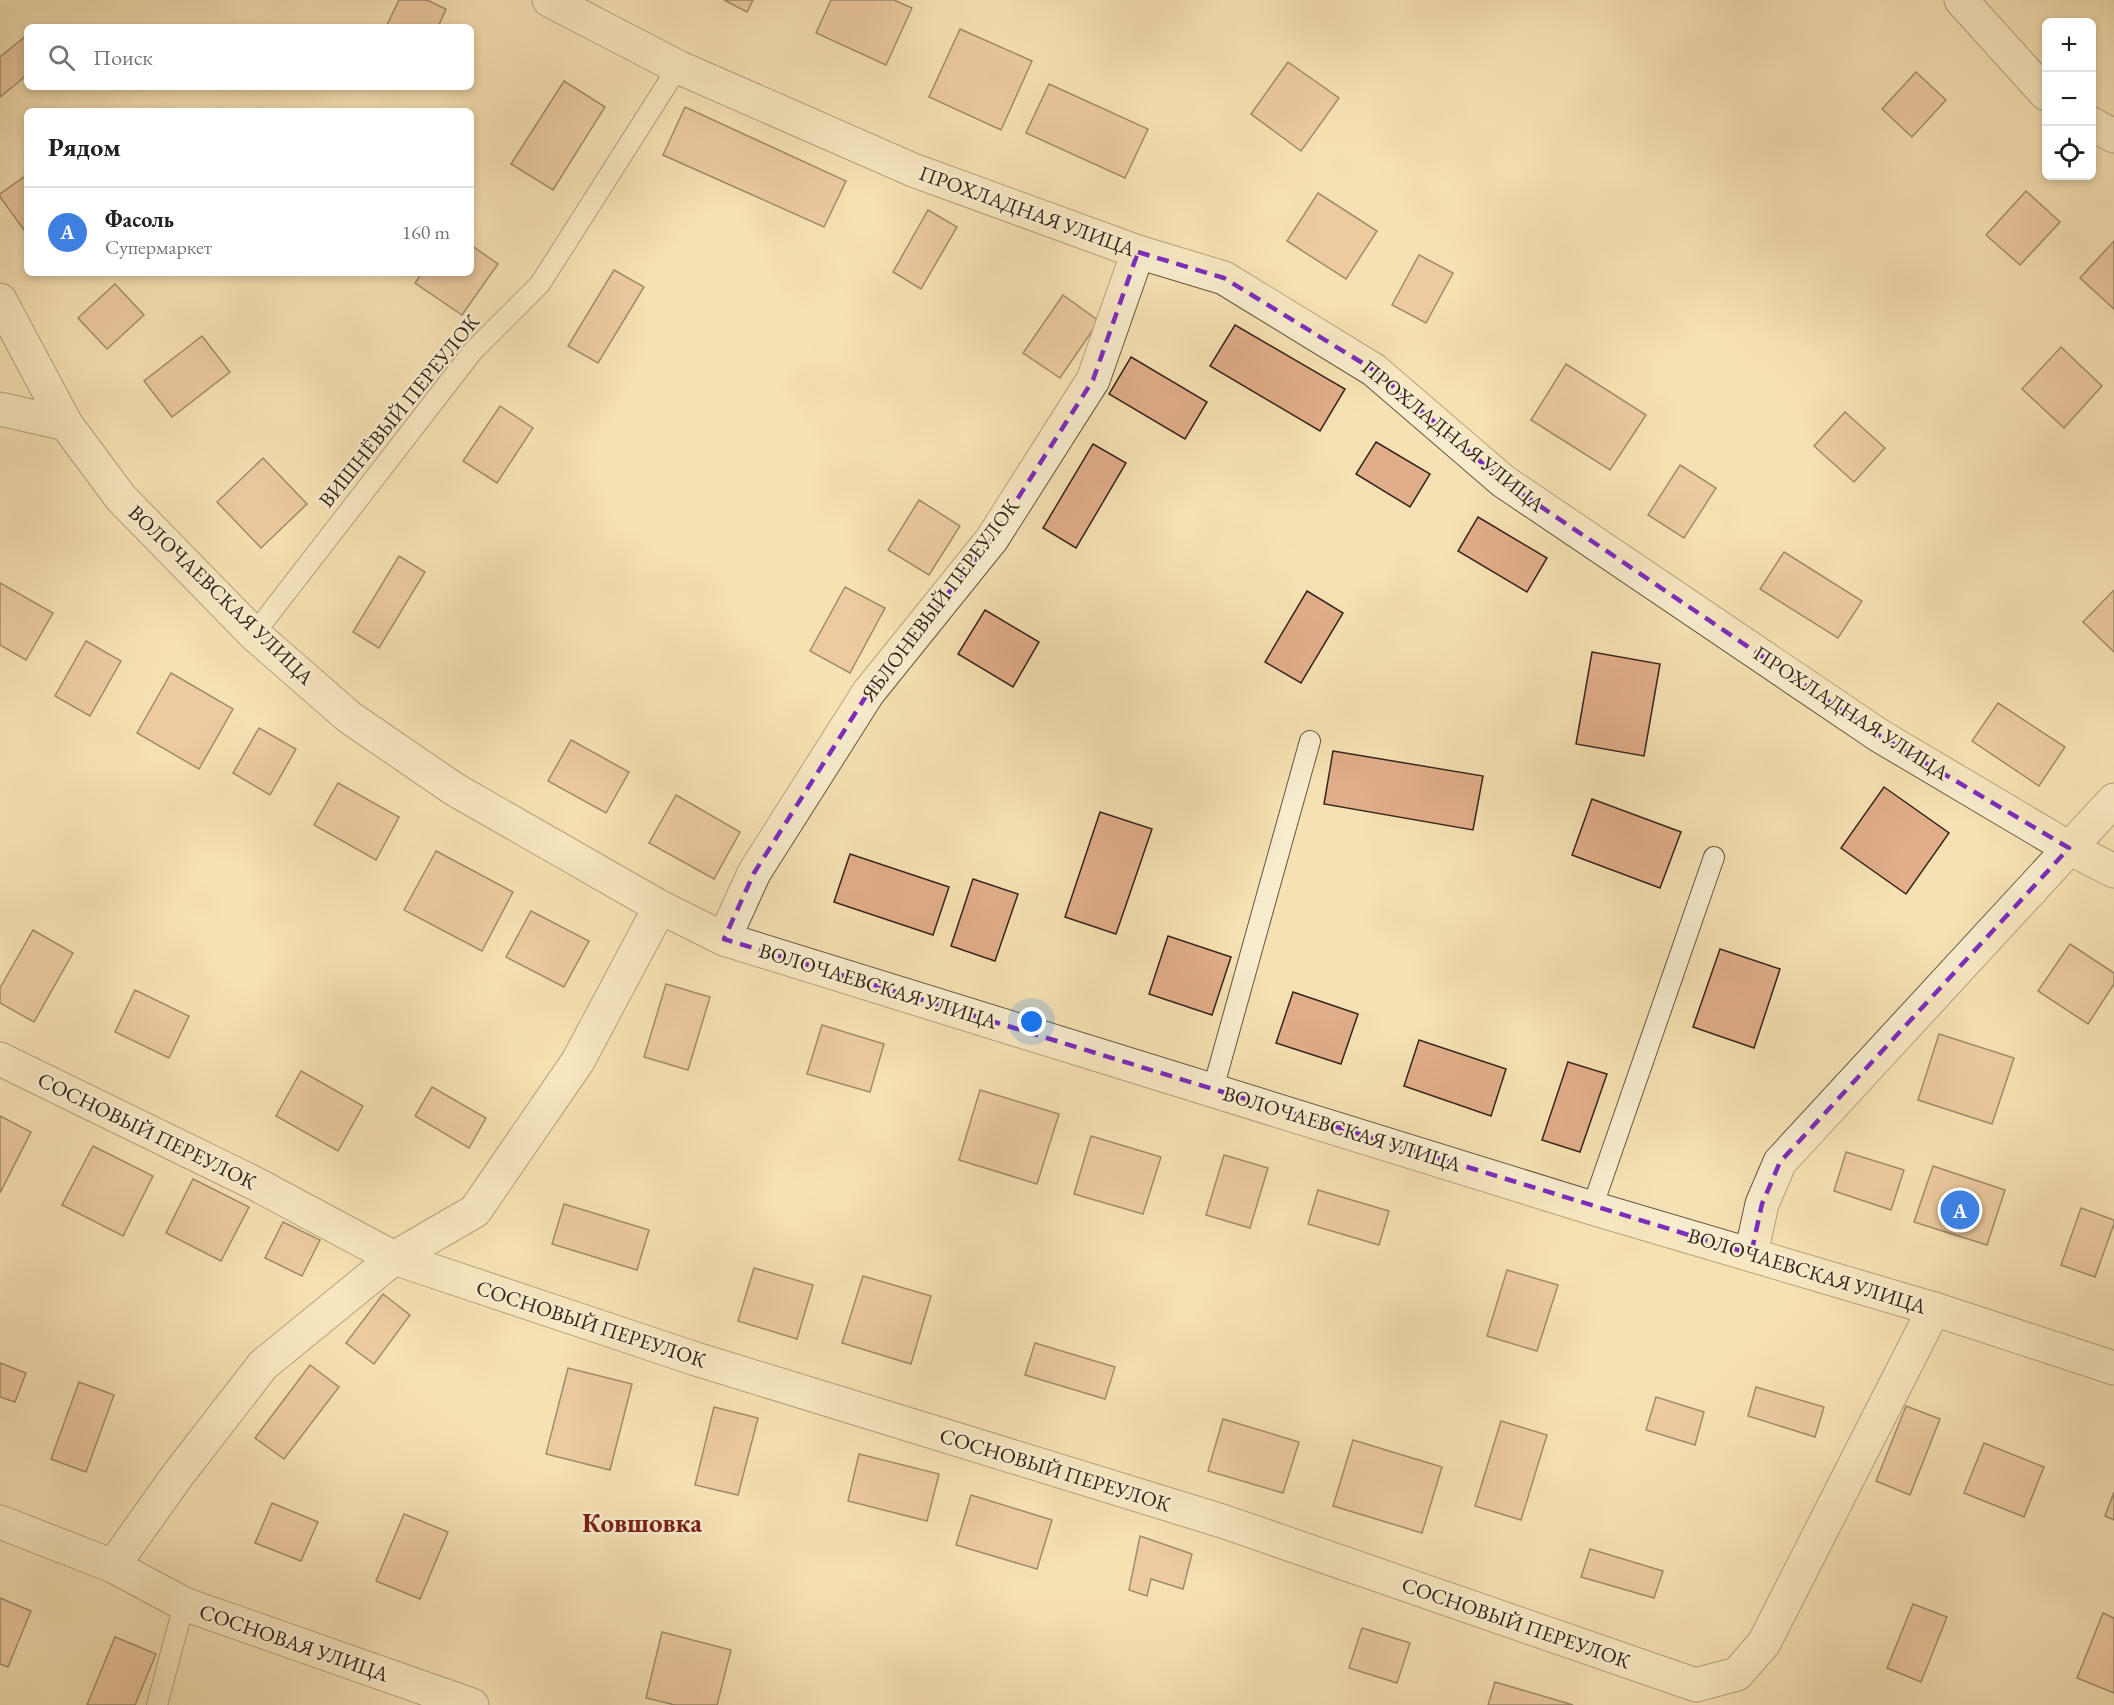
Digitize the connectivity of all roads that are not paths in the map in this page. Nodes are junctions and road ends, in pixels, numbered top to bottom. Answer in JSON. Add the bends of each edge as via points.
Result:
{"nodes":[{"id":1,"x":549,"y":0,"type":"edge"},
{"id":2,"x":1961,"y":0,"type":"edge"},
{"id":3,"x":678,"y":67,"type":"junction"},
{"id":4,"x":2042,"y":90,"type":"edge"},
{"id":5,"x":2095,"y":126,"type":"edge"},
{"id":6,"x":2114,"y":136,"type":"edge"},
{"id":7,"x":1138,"y":252,"type":"junction"},
{"id":8,"x":0,"y":300,"type":"edge"},
{"id":9,"x":0,"y":409,"type":"edge"},
{"id":10,"x":66,"y":424,"type":"junction"},
{"id":11,"x":255,"y":634,"type":"junction"},
{"id":12,"x":1310,"y":741,"type":"dead end"},
{"id":13,"x":2114,"y":800,"type":"edge"},
{"id":14,"x":2069,"y":848,"type":"junction"},
{"id":15,"x":1714,"y":857,"type":"dead end"},
{"id":16,"x":2114,"y":871,"type":"edge"},
{"id":17,"x":660,"y":907,"type":"junction"},
{"id":18,"x":724,"y":939,"type":"junction"},
{"id":19,"x":0,"y":1059,"type":"edge"},
{"id":20,"x":1213,"y":1089,"type":"junction"},
{"id":21,"x":1592,"y":1208,"type":"junction"},
{"id":22,"x":1751,"y":1254,"type":"junction"},
{"id":23,"x":394,"y":1258,"type":"junction"},
{"id":24,"x":1934,"y":1309,"type":"junction"},
{"id":25,"x":2114,"y":1368,"type":"edge"},
{"id":26,"x":0,"y":1522,"type":"edge"},
{"id":27,"x":113,"y":1566,"type":"junction"},
{"id":28,"x":184,"y":1605,"type":"junction"},
{"id":29,"x":157,"y":1705,"type":"edge"},
{"id":30,"x":472,"y":1705,"type":"edge"}],
"edges":[{"from":1,"to":3,"type":"street","name":"ПРОХЛАДНАЯ УЛИЦА"},
{"from":2,"to":4,"type":"street"},
{"from":3,"to":7,"type":"street","name":"ПРОХЛАДНАЯ УЛИЦА","via":[[913,170]]},
{"from":3,"to":11,"type":"lane","name":"ВИШНЁВЫЙ ПЕРЕУЛОК","via":[[540,284],[473,351]]},
{"from":5,"to":6,"type":"street"},
{"from":7,"to":14,"type":"street","name":"ПРОХЛАДНАЯ УЛИЦА","via":[[1224,278],[1374,370],[1503,481],[1880,736]]},
{"from":7,"to":18,"type":"street","name":"ЯБЛОНЕВЫЙ ПЕРЕУЛОК","via":[[1094,381],[992,539],[868,693],[754,873]]},
{"from":8,"to":10,"type":"street","name":"ВОЛОЧАЕВСКАЯ УЛИЦА"},
{"from":9,"to":10,"type":"street"},
{"from":10,"to":11,"type":"street","name":"ВОЛОЧАЕВСКАЯ УЛИЦА","via":[[121,498]]},
{"from":11,"to":17,"type":"street","name":"ВОЛОЧАЕВСКАЯ УЛИЦА","via":[[349,717],[454,789]]},
{"from":12,"to":20,"type":"lane"},
{"from":13,"to":14,"type":"street"},
{"from":14,"to":16,"type":"street","name":"ПРОХЛАДНАЯ УЛИЦА"},
{"from":14,"to":22,"type":"street","via":[[1780,1162],[1762,1204]]},
{"from":15,"to":21,"type":"lane"},
{"from":17,"to":18,"type":"street","name":"ВОЛОЧАЕВСКАЯ УЛИЦА"},
{"from":17,"to":23,"type":"street","via":[[578,1061],[475,1211]]},
{"from":18,"to":20,"type":"street","name":"ВОЛОЧАЕВСКАЯ УЛИЦА"},
{"from":19,"to":23,"type":"street","name":"СОСНОВЫЙ ПЕРЕУЛОК","via":[[255,1183]]},
{"from":20,"to":21,"type":"street","name":"ВОЛОЧАЕВСКАЯ УЛИЦА"},
{"from":21,"to":22,"type":"street","name":"ВОЛОЧАЕВСКАЯ УЛИЦА"},
{"from":22,"to":24,"type":"street","name":"ВОЛОЧАЕВСКАЯ УЛИЦА"},
{"from":23,"to":24,"type":"street","name":"СОСНОВЫЙ ПЕРЕУЛОК","via":[[696,1359],[1222,1521],[1696,1685],[1737,1674],[1764,1643]]},
{"from":23,"to":27,"type":"street","via":[[263,1365]]},
{"from":24,"to":25,"type":"street","name":"ВОЛОЧАЕВСКАЯ УЛИЦА"},
{"from":26,"to":27,"type":"street","name":"СОСНОВАЯ УЛИЦА"},
{"from":27,"to":28,"type":"street","name":"СОСНОВАЯ УЛИЦА"},
{"from":28,"to":29,"type":"lane","name":"СОСНОВАЯ УЛИЦА"},
{"from":28,"to":30,"type":"street","name":"СОСНОВАЯ УЛИЦА"}]}
